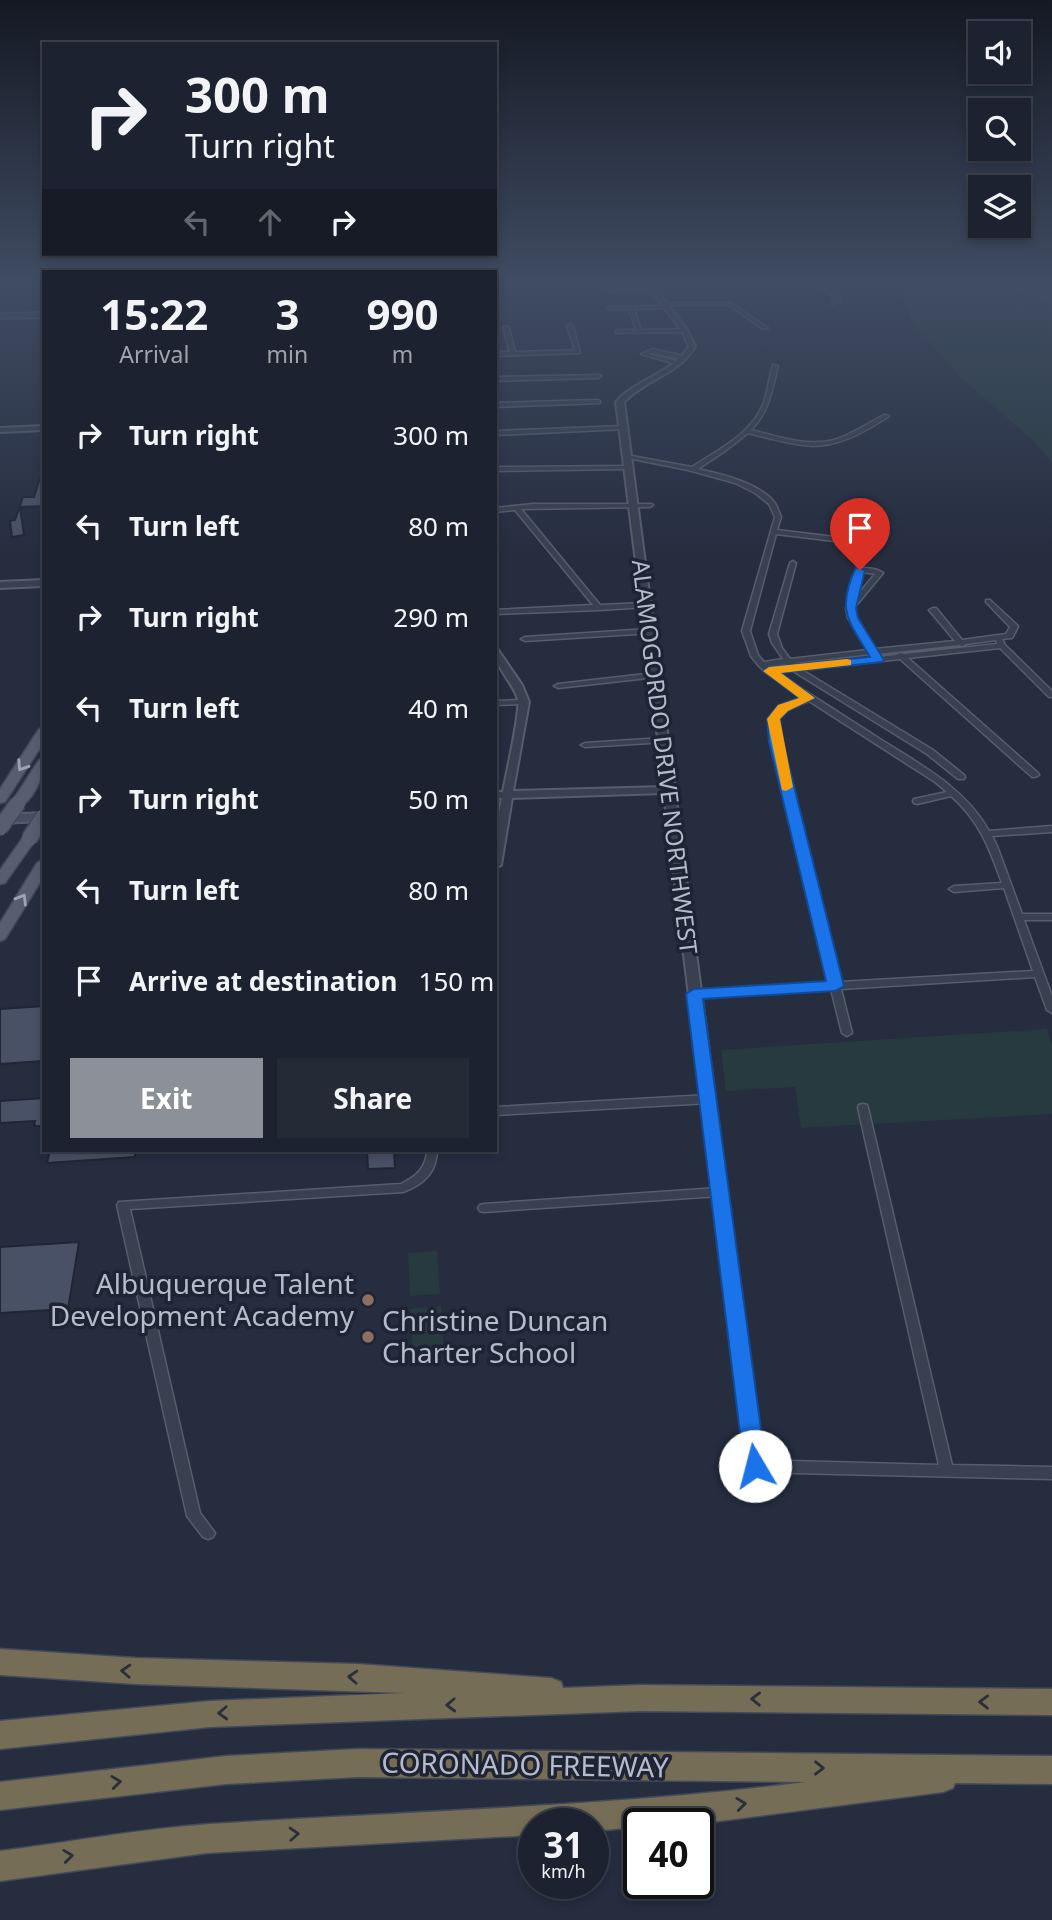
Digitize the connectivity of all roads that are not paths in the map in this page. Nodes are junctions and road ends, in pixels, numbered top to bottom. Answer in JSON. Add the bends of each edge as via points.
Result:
{"nodes":[{"id":1,"x":660,"y":374,"type":"edge"},
{"id":2,"x":773,"y":374,"type":"edge"},
{"id":3,"x":598,"y":376,"type":"dead end"},
{"id":4,"x":497,"y":379,"type":"edge"},
{"id":5,"x":598,"y":402,"type":"dead end"},
{"id":6,"x":497,"y":405,"type":"edge"},
{"id":7,"x":886,"y":416,"type":"dead end"},
{"id":8,"x":42,"y":428,"type":"edge"},
{"id":9,"x":624,"y":428,"type":"junction"},
{"id":10,"x":0,"y":429,"type":"edge"},
{"id":11,"x":747,"y":430,"type":"junction"},
{"id":12,"x":497,"y":433,"type":"edge"},
{"id":13,"x":627,"y":462,"type":"junction"},
{"id":14,"x":497,"y":469,"type":"edge"},
{"id":15,"x":692,"y":471,"type":"junction"},
{"id":16,"x":632,"y":505,"type":"junction"},
{"id":17,"x":650,"y":505,"type":"dead end"},
{"id":18,"x":516,"y":507,"type":"junction"},
{"id":19,"x":497,"y":510,"type":"edge"},
{"id":20,"x":774,"y":532,"type":"junction"},
{"id":21,"x":876,"y":544,"type":"dead end"},
{"id":22,"x":793,"y":563,"type":"dead end"},
{"id":23,"x":42,"y":583,"type":"edge"},
{"id":24,"x":0,"y":585,"type":"edge"},
{"id":25,"x":42,"y":590,"type":"edge"},
{"id":26,"x":0,"y":592,"type":"edge"},
{"id":27,"x":988,"y":601,"type":"dead end"},
{"id":28,"x":645,"y":605,"type":"junction"},
{"id":29,"x":599,"y":608,"type":"junction"},
{"id":30,"x":850,"y":608,"type":"junction"},
{"id":31,"x":933,"y":610,"type":"dead end"},
{"id":32,"x":497,"y":612,"type":"edge"},
{"id":33,"x":649,"y":631,"type":"junction"},
{"id":34,"x":525,"y":639,"type":"dead end"},
{"id":35,"x":960,"y":642,"type":"junction"},
{"id":36,"x":1000,"y":642,"type":"junction"},
{"id":37,"x":894,"y":649,"type":"junction"},
{"id":38,"x":966,"y":650,"type":"junction"},
{"id":39,"x":872,"y":652,"type":"junction"},
{"id":40,"x":497,"y":655,"type":"edge"},
{"id":41,"x":903,"y":657,"type":"junction"},
{"id":42,"x":878,"y":660,"type":"junction"},
{"id":43,"x":762,"y":664,"type":"junction"},
{"id":44,"x":791,"y":665,"type":"junction"},
{"id":45,"x":769,"y":671,"type":"junction"},
{"id":46,"x":654,"y":675,"type":"junction"},
{"id":47,"x":558,"y":686,"type":"dead end"},
{"id":48,"x":1052,"y":695,"type":"edge"},
{"id":49,"x":809,"y":698,"type":"junction"},
{"id":50,"x":524,"y":702,"type":"junction"},
{"id":51,"x":497,"y":703,"type":"edge"},
{"id":52,"x":42,"y":735,"type":"edge"},
{"id":53,"x":663,"y":740,"type":"junction"},
{"id":54,"x":584,"y":746,"type":"dead end"},
{"id":55,"x":42,"y":765,"type":"edge"},
{"id":56,"x":1035,"y":775,"type":"dead end"},
{"id":57,"x":961,"y":777,"type":"dead end"},
{"id":58,"x":668,"y":790,"type":"junction"},
{"id":59,"x":954,"y":793,"type":"junction"},
{"id":60,"x":501,"y":794,"type":"edge"},
{"id":61,"x":0,"y":799,"type":"edge"},
{"id":62,"x":917,"y":801,"type":"dead end"},
{"id":63,"x":42,"y":816,"type":"edge"},
{"id":64,"x":0,"y":819,"type":"edge"},
{"id":65,"x":42,"y":819,"type":"edge"},
{"id":66,"x":0,"y":828,"type":"edge"},
{"id":67,"x":1052,"y":829,"type":"edge"},
{"id":68,"x":988,"y":834,"type":"junction"},
{"id":69,"x":497,"y":841,"type":"edge"},
{"id":70,"x":42,"y":866,"type":"edge"},
{"id":71,"x":0,"y":880,"type":"edge"},
{"id":72,"x":1006,"y":885,"type":"junction"},
{"id":73,"x":954,"y":889,"type":"dead end"},
{"id":74,"x":1018,"y":917,"type":"junction"},
{"id":75,"x":1052,"y":918,"type":"edge"},
{"id":76,"x":0,"y":936,"type":"edge"},
{"id":77,"x":1039,"y":974,"type":"junction"},
{"id":78,"x":835,"y":986,"type":"junction"},
{"id":79,"x":694,"y":994,"type":"junction"},
{"id":80,"x":1052,"y":1010,"type":"edge"},
{"id":81,"x":847,"y":1033,"type":"dead end"},
{"id":82,"x":709,"y":1098,"type":"junction"},
{"id":83,"x":863,"y":1108,"type":"dead end"},
{"id":84,"x":497,"y":1111,"type":"edge"},
{"id":85,"x":432,"y":1152,"type":"edge"},
{"id":86,"x":719,"y":1192,"type":"junction"},
{"id":87,"x":484,"y":1208,"type":"dead end"},
{"id":88,"x":755,"y":1466,"type":"joint"},
{"id":89,"x":947,"y":1470,"type":"junction"},
{"id":90,"x":1052,"y":1473,"type":"edge"},
{"id":91,"x":208,"y":1533,"type":"dead end"},
{"id":92,"x":0,"y":1662,"type":"edge"},
{"id":93,"x":641,"y":1698,"type":"junction"},
{"id":94,"x":1052,"y":1702,"type":"edge"},
{"id":95,"x":0,"y":1735,"type":"edge"},
{"id":96,"x":1009,"y":1770,"type":"junction"},
{"id":97,"x":1052,"y":1770,"type":"edge"},
{"id":98,"x":0,"y":1796,"type":"edge"},
{"id":99,"x":0,"y":1866,"type":"edge"}],
"edges":[{"from":1,"to":9,"type":"street","name":"ALAMOGORDO DRIVE NORTHWEST","via":[[620,402]]},
{"from":2,"to":11,"type":"street","via":[[766,403]]},
{"from":3,"to":4,"type":"street"},
{"from":5,"to":6,"type":"street"},
{"from":7,"to":11,"type":"street","via":[[824,444]]},
{"from":8,"to":10,"type":"street"},
{"from":9,"to":12,"type":"street"},
{"from":9,"to":13,"type":"street","name":"ALAMOGORDO DRIVE NORTHWEST"},
{"from":11,"to":15,"type":"street"},
{"from":13,"to":14,"type":"street"},
{"from":13,"to":15,"type":"street"},
{"from":13,"to":16,"type":"street","name":"ALAMOGORDO DRIVE NORTHWEST"},
{"from":15,"to":20,"type":"street","via":[[738,482],[770,499],[777,512]]},
{"from":16,"to":17,"type":"street"},
{"from":16,"to":18,"type":"street"},
{"from":16,"to":28,"type":"street","name":"ALAMOGORDO DRIVE NORTHWEST"},
{"from":18,"to":19,"type":"street"},
{"from":18,"to":29,"type":"street"},
{"from":20,"to":21,"type":"street"},
{"from":20,"to":43,"type":"street","via":[[746,631],[751,650]]},
{"from":22,"to":44,"type":"street","via":[[774,634]]},
{"from":23,"to":24,"type":"street"},
{"from":25,"to":26,"type":"street"},
{"from":27,"to":36,"type":"street","via":[[1014,627]]},
{"from":28,"to":29,"type":"street"},
{"from":28,"to":33,"type":"street","name":"ALAMOGORDO DRIVE NORTHWEST"},
{"from":29,"to":32,"type":"street"},
{"from":30,"to":30,"type":"street","via":[[860,570],[880,573]]},
{"from":30,"to":39,"type":"street"},
{"from":31,"to":35,"type":"street"},
{"from":33,"to":34,"type":"street"},
{"from":33,"to":46,"type":"street","name":"ALAMOGORDO DRIVE NORTHWEST"},
{"from":35,"to":36,"type":"street"},
{"from":35,"to":37,"type":"street"},
{"from":35,"to":38,"type":"street"},
{"from":36,"to":38,"type":"street"},
{"from":36,"to":48,"type":"street"},
{"from":37,"to":39,"type":"street"},
{"from":37,"to":41,"type":"street"},
{"from":38,"to":41,"type":"street"},
{"from":39,"to":42,"type":"street"},
{"from":39,"to":44,"type":"street"},
{"from":40,"to":50,"type":"street"},
{"from":41,"to":42,"type":"street"},
{"from":41,"to":56,"type":"street"},
{"from":42,"to":44,"type":"street"},
{"from":43,"to":44,"type":"street"},
{"from":43,"to":45,"type":"street"},
{"from":44,"to":45,"type":"street"},
{"from":44,"to":57,"type":"street","via":[[930,752]]},
{"from":45,"to":49,"type":"street"},
{"from":46,"to":47,"type":"street"},
{"from":46,"to":53,"type":"street","name":"ALAMOGORDO DRIVE NORTHWEST"},
{"from":49,"to":59,"type":"street"},
{"from":49,"to":78,"type":"street","via":[[783,708],[773,719]]},
{"from":50,"to":51,"type":"street"},
{"from":50,"to":60,"type":"street"},
{"from":52,"to":61,"type":"main road","one_way":true},
{"from":53,"to":54,"type":"street"},
{"from":53,"to":58,"type":"street","name":"ALAMOGORDO DRIVE NORTHWEST"},
{"from":55,"to":66,"type":"main road","bridge":true},
{"from":58,"to":60,"type":"street"},
{"from":58,"to":79,"type":"street","name":"ALAMOGORDO DRIVE NORTHWEST"},
{"from":59,"to":62,"type":"street"},
{"from":59,"to":68,"type":"street"},
{"from":60,"to":69,"type":"street"},
{"from":63,"to":64,"type":"main road"},
{"from":65,"to":71,"type":"main road","bridge":true},
{"from":67,"to":68,"type":"street"},
{"from":68,"to":72,"type":"street"},
{"from":76,"to":70,"type":"main road","one_way":true},
{"from":72,"to":73,"type":"street"},
{"from":72,"to":74,"type":"street"},
{"from":74,"to":75,"type":"street"},
{"from":74,"to":77,"type":"street"},
{"from":77,"to":78,"type":"street"},
{"from":77,"to":80,"type":"street"},
{"from":78,"to":79,"type":"street"},
{"from":78,"to":81,"type":"street"},
{"from":79,"to":82,"type":"street","name":"ALAMOGORDO DRIVE NORTHWEST"},
{"from":82,"to":84,"type":"street"},
{"from":82,"to":86,"type":"street","name":"ALAMOGORDO DRIVE NORTHWEST"},
{"from":83,"to":89,"type":"street"},
{"from":85,"to":91,"type":"street","via":[[428,1172],[402,1188],[123,1205],[194,1516]]},
{"from":86,"to":87,"type":"street"},
{"from":86,"to":88,"type":"street","name":"ALAMOGORDO DRIVE NORTHWEST"},
{"from":88,"to":89,"type":"street"},
{"from":89,"to":90,"type":"street"},
{"from":93,"to":92,"type":"highway","one_way":true,"via":[[356,1677]]},
{"from":94,"to":93,"type":"highway","one_way":true},
{"from":93,"to":95,"type":"highway","one_way":true,"via":[[210,1714]]},
{"from":96,"to":97,"type":"highway","name":"CORONADO FREEWAY"},
{"from":98,"to":96,"type":"highway","name":"CORONADO FREEWAY","one_way":true,"via":[[226,1770],[358,1763]]},
{"from":99,"to":96,"type":"highway","one_way":true,"via":[[207,1839],[712,1808]]}]}
